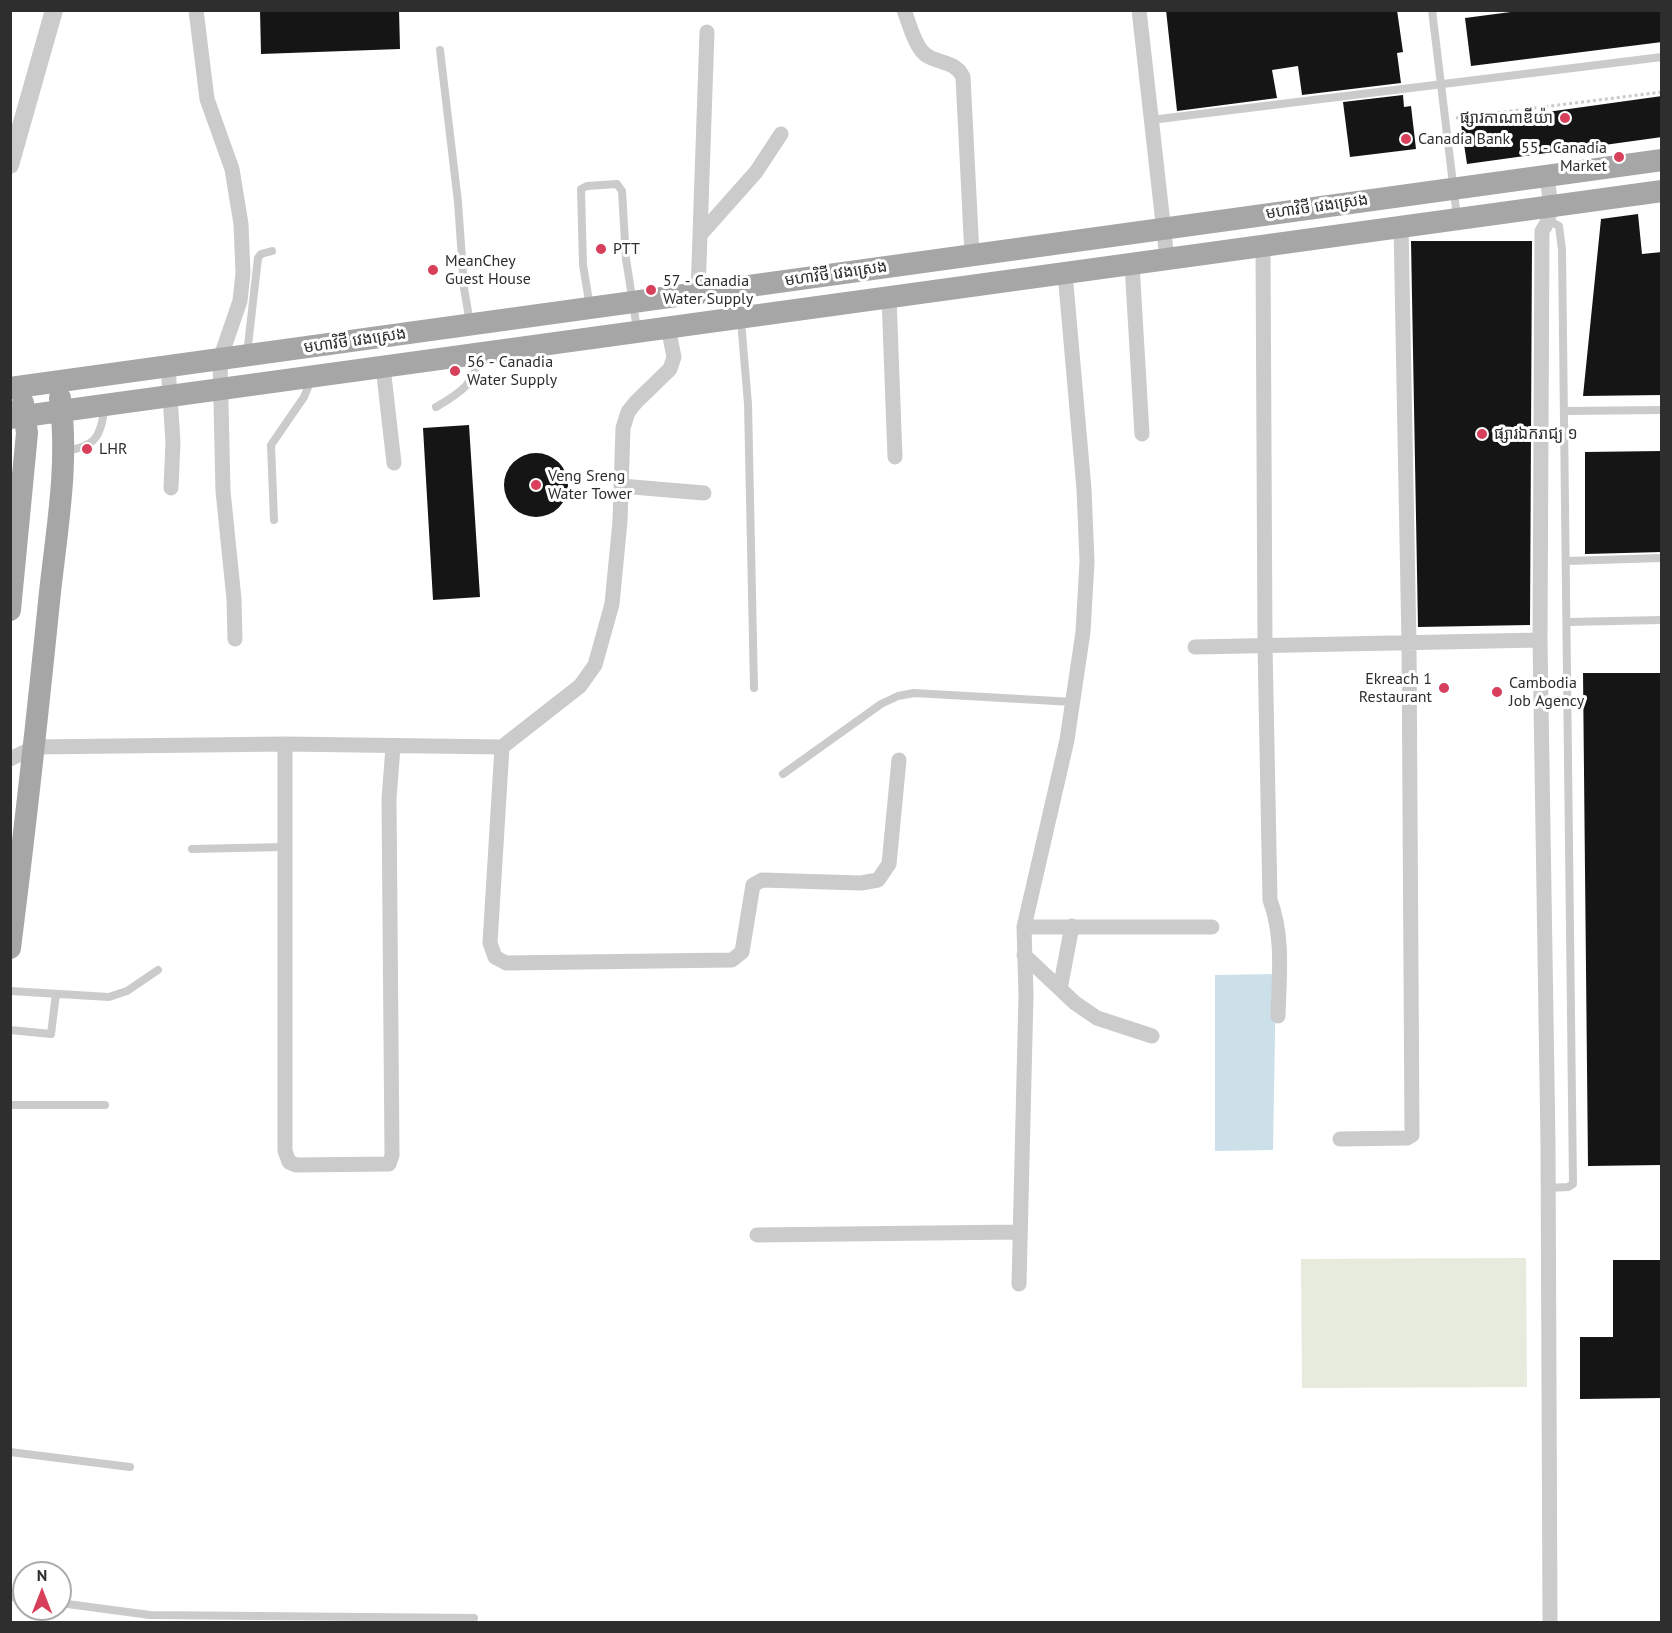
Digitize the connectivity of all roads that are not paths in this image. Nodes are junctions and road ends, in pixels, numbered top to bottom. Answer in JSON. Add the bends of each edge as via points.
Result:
{"nodes":[{"id":1,"x":54,"y":10,"type":"edge"},
{"id":2,"x":196,"y":10,"type":"edge"},
{"id":3,"x":904,"y":10,"type":"edge"},
{"id":4,"x":1139,"y":10,"type":"edge"},
{"id":5,"x":1432,"y":10,"type":"edge"},
{"id":6,"x":707,"y":32,"type":"dead end"},
{"id":7,"x":440,"y":50,"type":"dead end"},
{"id":8,"x":1662,"y":57,"type":"edge"},
{"id":9,"x":1441,"y":84,"type":"junction"},
{"id":10,"x":1151,"y":120,"type":"junction"},
{"id":11,"x":781,"y":134,"type":"dead end"},
{"id":12,"x":1662,"y":160,"type":"edge"},
{"id":13,"x":10,"y":165,"type":"edge"},
{"id":14,"x":1547,"y":176,"type":"junction"},
{"id":15,"x":1454,"y":188,"type":"junction"},
{"id":16,"x":1662,"y":191,"type":"edge"},
{"id":17,"x":1550,"y":213,"type":"junction"},
{"id":18,"x":1457,"y":219,"type":"junction"},
{"id":19,"x":1401,"y":226,"type":"junction"},
{"id":20,"x":1164,"y":229,"type":"junction"},
{"id":21,"x":700,"y":235,"type":"junction"},
{"id":22,"x":1263,"y":246,"type":"junction"},
{"id":23,"x":272,"y":251,"type":"dead end"},
{"id":24,"x":972,"y":255,"type":"junction"},
{"id":25,"x":1167,"y":259,"type":"junction"},
{"id":26,"x":1132,"y":264,"type":"junction"},
{"id":27,"x":1065,"y":273,"type":"junction"},
{"id":28,"x":698,"y":293,"type":"junction"},
{"id":29,"x":889,"y":297,"type":"junction"},
{"id":30,"x":633,"y":302,"type":"junction"},
{"id":31,"x":590,"y":308,"type":"junction"},
{"id":32,"x":741,"y":318,"type":"junction"},
{"id":33,"x":470,"y":325,"type":"junction"},
{"id":34,"x":668,"y":327,"type":"junction"},
{"id":35,"x":638,"y":332,"type":"junction"},
{"id":36,"x":475,"y":354,"type":"junction"},
{"id":37,"x":247,"y":356,"type":"junction"},
{"id":38,"x":220,"y":359,"type":"junction"},
{"id":39,"x":168,"y":366,"type":"junction"},
{"id":40,"x":383,"y":367,"type":"junction"},
{"id":41,"x":312,"y":377,"type":"junction"},
{"id":42,"x":58,"y":381,"type":"junction"},
{"id":43,"x":16,"y":387,"type":"edge"},
{"id":44,"x":220,"y":389,"type":"junction"},
{"id":45,"x":171,"y":396,"type":"junction"},
{"id":46,"x":105,"y":405,"type":"junction"},
{"id":47,"x":436,"y":407,"type":"dead end"},
{"id":48,"x":1662,"y":410,"type":"edge"},
{"id":49,"x":62,"y":411,"type":"junction"},
{"id":50,"x":1565,"y":411,"type":"junction"},
{"id":51,"x":18,"y":417,"type":"edge"},
{"id":52,"x":1142,"y":434,"type":"dead end"},
{"id":53,"x":63,"y":451,"type":"junction"},
{"id":54,"x":895,"y":457,"type":"dead end"},
{"id":55,"x":394,"y":463,"type":"dead end"},
{"id":56,"x":621,"y":486,"type":"junction"},
{"id":57,"x":171,"y":488,"type":"dead end"},
{"id":58,"x":704,"y":493,"type":"dead end"},
{"id":59,"x":15,"y":516,"type":"edge"},
{"id":60,"x":274,"y":520,"type":"dead end"},
{"id":61,"x":1662,"y":558,"type":"edge"},
{"id":62,"x":1567,"y":561,"type":"junction"},
{"id":63,"x":10,"y":610,"type":"edge"},
{"id":64,"x":1662,"y":620,"type":"edge"},
{"id":65,"x":1568,"y":622,"type":"junction"},
{"id":66,"x":235,"y":639,"type":"dead end"},
{"id":67,"x":1540,"y":640,"type":"junction"},
{"id":68,"x":1409,"y":644,"type":"junction"},
{"id":69,"x":1265,"y":646,"type":"junction"},
{"id":70,"x":1195,"y":647,"type":"dead end"},
{"id":71,"x":754,"y":688,"type":"dead end"},
{"id":72,"x":1073,"y":702,"type":"junction"},
{"id":73,"x":285,"y":744,"type":"junction"},
{"id":74,"x":35,"y":747,"type":"junction"},
{"id":75,"x":393,"y":747,"type":"junction"},
{"id":76,"x":502,"y":747,"type":"junction"},
{"id":77,"x":10,"y":759,"type":"edge"},
{"id":78,"x":899,"y":760,"type":"dead end"},
{"id":79,"x":783,"y":774,"type":"dead end"},
{"id":80,"x":284,"y":847,"type":"junction"},
{"id":81,"x":192,"y":849,"type":"dead end"},
{"id":82,"x":1072,"y":926,"type":"junction"},
{"id":83,"x":1024,"y":927,"type":"junction"},
{"id":84,"x":1212,"y":927,"type":"dead end"},
{"id":85,"x":10,"y":948,"type":"edge"},
{"id":86,"x":1024,"y":955,"type":"junction"},
{"id":87,"x":158,"y":970,"type":"dead end"},
{"id":88,"x":1060,"y":988,"type":"junction"},
{"id":89,"x":10,"y":991,"type":"edge"},
{"id":90,"x":56,"y":994,"type":"junction"},
{"id":91,"x":1278,"y":1016,"type":"dead end"},
{"id":92,"x":10,"y":1030,"type":"edge"},
{"id":93,"x":1152,"y":1036,"type":"dead end"},
{"id":94,"x":10,"y":1105,"type":"edge"},
{"id":95,"x":105,"y":1106,"type":"dead end"},
{"id":96,"x":1340,"y":1139,"type":"dead end"},
{"id":97,"x":1548,"y":1188,"type":"junction"},
{"id":98,"x":1018,"y":1232,"type":"junction"},
{"id":99,"x":757,"y":1235,"type":"dead end"},
{"id":100,"x":1019,"y":1284,"type":"dead end"},
{"id":101,"x":10,"y":1452,"type":"edge"},
{"id":102,"x":130,"y":1467,"type":"dead end"},
{"id":103,"x":72,"y":1605,"type":"edge"},
{"id":104,"x":474,"y":1618,"type":"dead end"},
{"id":105,"x":1550,"y":1623,"type":"edge"}],
"edges":[{"from":1,"to":13,"type":"street"},
{"from":2,"to":38,"type":"street","via":[[207,99],[232,169],[241,224],[240,301]]},
{"from":3,"to":24,"type":"street","via":[[920,49],[953,64],[963,77]]},
{"from":4,"to":10,"type":"street"},
{"from":5,"to":9,"type":"lane"},
{"from":6,"to":21,"type":"street"},
{"from":7,"to":33,"type":"lane"},
{"from":8,"to":9,"type":"lane"},
{"from":9,"to":10,"type":"lane"},
{"from":9,"to":15,"type":"lane"},
{"from":10,"to":20,"type":"street"},
{"from":11,"to":21,"type":"street","via":[[756,172]]},
{"from":12,"to":14,"type":"main road","name":"មហាវិថី វេងស្រេង"},
{"from":14,"to":15,"type":"main road","name":"មហាវិថី វេងស្រេង"},
{"from":14,"to":17,"type":"street"},
{"from":15,"to":18,"type":"lane"},
{"from":15,"to":20,"type":"main road","name":"មហាវិថី វេងស្រេង"},
{"from":16,"to":17,"type":"main road","name":"មហាវិថី វេងស្រេង"},
{"from":17,"to":18,"type":"main road","name":"មហាវិថី វេងស្រេង"},
{"from":17,"to":50,"type":"lane","via":[[1559,226],[1562,250]]},
{"from":17,"to":67,"type":"street","via":[[1542,231]]},
{"from":18,"to":19,"type":"main road","name":"មហាវិថី វេងស្រេង"},
{"from":19,"to":22,"type":"main road","name":"មហាវិថី វេងស្រេង"},
{"from":19,"to":68,"type":"street"},
{"from":20,"to":24,"type":"main road","name":"មហាវិថី វេងស្រេង"},
{"from":20,"to":25,"type":"street"},
{"from":21,"to":28,"type":"street"},
{"from":22,"to":25,"type":"main road","name":"មហាវិថី វេងស្រេង"},
{"from":22,"to":69,"type":"street"},
{"from":23,"to":37,"type":"lane","via":[[258,258]]},
{"from":24,"to":28,"type":"main road","name":"មហាវិថី វេងស្រេង"},
{"from":25,"to":26,"type":"main road","name":"មហាវិថី វេងស្រេង"},
{"from":26,"to":27,"type":"main road","name":"មហាវិថី វេងស្រេង"},
{"from":26,"to":52,"type":"street"},
{"from":27,"to":29,"type":"main road","name":"មហាវិថី វេងស្រេង"},
{"from":27,"to":72,"type":"street","via":[[1087,562]]},
{"from":28,"to":30,"type":"main road","name":"មហាវិថី វេងស្រេង"},
{"from":29,"to":32,"type":"main road","name":"មហាវិថី វេងស្រេង"},
{"from":29,"to":54,"type":"street"},
{"from":30,"to":31,"type":"main road","name":"មហាវិថី វេងស្រេង"},
{"from":30,"to":31,"type":"lane","via":[[620,187],[587,186],[580,195],[583,265]]},
{"from":30,"to":35,"type":"lane"},
{"from":31,"to":33,"type":"main road","name":"មហាវិថី វេងស្រេង"},
{"from":32,"to":34,"type":"main road","name":"មហាវិថី វេងស្រេង"},
{"from":32,"to":71,"type":"lane","via":[[748,404]]},
{"from":33,"to":37,"type":"main road","name":"មហាវិថី វេងស្រេង"},
{"from":34,"to":35,"type":"main road","name":"មហាវិថី វេងស្រេង"},
{"from":34,"to":56,"type":"street","via":[[674,357],[670,369],[636,402],[622,428]]},
{"from":35,"to":36,"type":"main road","name":"មហាវិថី វេងស្រេង"},
{"from":36,"to":40,"type":"main road","name":"មហាវិថី វេងស្រេង"},
{"from":36,"to":47,"type":"lane","via":[[477,366],[464,390]]},
{"from":37,"to":38,"type":"main road","name":"មហាវិថី វេងស្រេង"},
{"from":38,"to":39,"type":"main road","name":"មហាវិថី វេងស្រេង"},
{"from":38,"to":44,"type":"street"},
{"from":39,"to":42,"type":"main road","name":"មហាវិថី វេងស្រេង"},
{"from":39,"to":45,"type":"street"},
{"from":40,"to":41,"type":"main road","name":"មហាវិថី វេងស្រេង"},
{"from":40,"to":55,"type":"street"},
{"from":41,"to":44,"type":"main road","name":"មហាវិថី វេងស្រេង"},
{"from":41,"to":60,"type":"lane","via":[[304,397],[271,445]]},
{"from":42,"to":43,"type":"main road","name":"មហាវិថី វេងស្រេង"},
{"from":42,"to":49,"type":"main road"},
{"from":43,"to":51,"type":"main road"},
{"from":44,"to":45,"type":"main road","name":"មហាវិថី វេងស្រេង"},
{"from":44,"to":66,"type":"street","via":[[223,491]]},
{"from":45,"to":46,"type":"main road","name":"មហាវិថី វេងស្រេង"},
{"from":45,"to":57,"type":"street"},
{"from":46,"to":49,"type":"main road","name":"មហាវិថី វេងស្រេង"},
{"from":46,"to":53,"type":"lane","via":[[100,432],[86,448]]},
{"from":48,"to":50,"type":"lane"},
{"from":49,"to":51,"type":"main road","name":"មហាវិថី វេងស្រេង"},
{"from":49,"to":53,"type":"main road"},
{"from":50,"to":62,"type":"lane"},
{"from":51,"to":59,"type":"main road","via":[[27,433]]},
{"from":53,"to":74,"type":"main road"},
{"from":56,"to":58,"type":"street"},
{"from":56,"to":76,"type":"street","via":[[612,604],[595,665],[580,686]]},
{"from":59,"to":63,"type":"main road"},
{"from":61,"to":62,"type":"lane"},
{"from":62,"to":65,"type":"lane"},
{"from":64,"to":65,"type":"lane"},
{"from":65,"to":97,"type":"lane","via":[[1573,1184]]},
{"from":67,"to":68,"type":"street"},
{"from":67,"to":97,"type":"street"},
{"from":68,"to":69,"type":"street"},
{"from":68,"to":96,"type":"street","via":[[1412,1135]]},
{"from":69,"to":70,"type":"street"},
{"from":69,"to":91,"type":"street","via":[[1270,900],[1279,935]]},
{"from":72,"to":79,"type":"lane","via":[[914,693],[898,696]]},
{"from":72,"to":83,"type":"street"},
{"from":73,"to":74,"type":"street"},
{"from":73,"to":75,"type":"street"},
{"from":73,"to":80,"type":"street"},
{"from":74,"to":77,"type":"street"},
{"from":74,"to":85,"type":"main road"},
{"from":75,"to":76,"type":"street"},
{"from":75,"to":80,"type":"street","via":[[389,799],[389,1164],[296,1165],[289,1162],[285,1151]]},
{"from":76,"to":78,"type":"street","via":[[490,943],[495,957],[506,963],[732,960],[742,952],[753,885],[762,880],[878,880],[889,864]]},
{"from":80,"to":81,"type":"lane"},
{"from":82,"to":83,"type":"street"},
{"from":82,"to":84,"type":"street"},
{"from":82,"to":88,"type":"street"},
{"from":83,"to":86,"type":"street"},
{"from":86,"to":88,"type":"street"},
{"from":86,"to":98,"type":"street"},
{"from":87,"to":90,"type":"lane","via":[[127,991],[109,997]]},
{"from":88,"to":93,"type":"street","via":[[1097,1018]]},
{"from":89,"to":90,"type":"lane"},
{"from":90,"to":92,"type":"lane","via":[[51,1034]]},
{"from":94,"to":95,"type":"lane"},
{"from":97,"to":105,"type":"street"},
{"from":98,"to":99,"type":"street"},
{"from":98,"to":100,"type":"street"},
{"from":101,"to":102,"type":"lane"},
{"from":103,"to":104,"type":"lane","via":[[150,1615]]}]}
